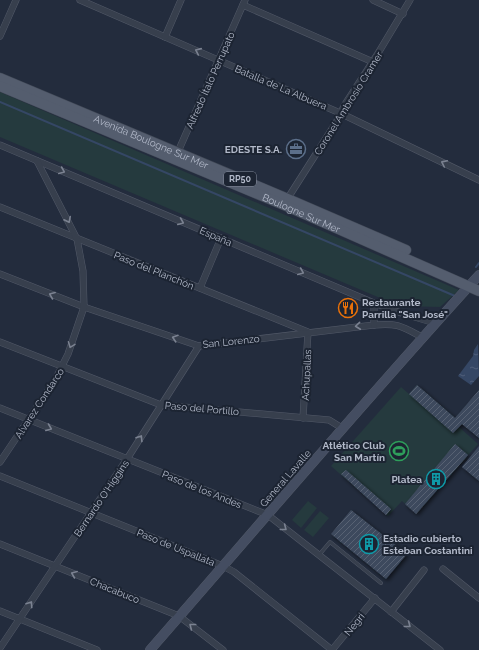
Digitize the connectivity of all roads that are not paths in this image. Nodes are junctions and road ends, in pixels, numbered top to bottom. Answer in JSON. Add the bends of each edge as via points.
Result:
{"nodes":[{"id":1,"x":16,"y":0,"type":"edge"},
{"id":2,"x":80,"y":0,"type":"edge"},
{"id":3,"x":98,"y":0,"type":"edge"},
{"id":4,"x":181,"y":0,"type":"edge"},
{"id":5,"x":373,"y":0,"type":"edge"},
{"id":6,"x":410,"y":0,"type":"edge"},
{"id":7,"x":244,"y":2,"type":"edge"},
{"id":8,"x":96,"y":7,"type":"junction"},
{"id":9,"x":403,"y":14,"type":"junction"},
{"id":10,"x":0,"y":36,"type":"edge"},
{"id":11,"x":165,"y":37,"type":"junction"},
{"id":12,"x":218,"y":60,"type":"junction"},
{"id":13,"x":373,"y":62,"type":"junction"},
{"id":14,"x":0,"y":78,"type":"edge"},
{"id":15,"x":0,"y":86,"type":"edge"},
{"id":16,"x":340,"y":113,"type":"junction"},
{"id":17,"x":0,"y":145,"type":"edge"},
{"id":18,"x":176,"y":156,"type":"junction"},
{"id":19,"x":37,"y":161,"type":"junction"},
{"id":20,"x":479,"y":180,"type":"edge"},
{"id":21,"x":286,"y":202,"type":"junction"},
{"id":22,"x":0,"y":208,"type":"edge"},
{"id":23,"x":77,"y":238,"type":"junction"},
{"id":24,"x":221,"y":238,"type":"junction"},
{"id":25,"x":0,"y":274,"type":"edge"},
{"id":26,"x":475,"y":281,"type":"edge"},
{"id":27,"x":200,"y":288,"type":"junction"},
{"id":28,"x":479,"y":290,"type":"edge"},
{"id":29,"x":374,"y":303,"type":"junction"},
{"id":30,"x":84,"y":308,"type":"junction"},
{"id":31,"x":435,"y":322,"type":"junction"},
{"id":32,"x":374,"y":324,"type":"junction"},
{"id":33,"x":308,"y":332,"type":"junction"},
{"id":34,"x":422,"y":337,"type":"junction"},
{"id":35,"x":0,"y":342,"type":"edge"},
{"id":36,"x":199,"y":346,"type":"junction"},
{"id":37,"x":63,"y":366,"type":"junction"},
{"id":38,"x":161,"y":405,"type":"junction"},
{"id":39,"x":0,"y":408,"type":"edge"},
{"id":40,"x":303,"y":418,"type":"junction"},
{"id":41,"x":28,"y":420,"type":"junction"},
{"id":42,"x":342,"y":428,"type":"junction"},
{"id":43,"x":127,"y":459,"type":"junction"},
{"id":44,"x":0,"y":462,"type":"edge"},
{"id":45,"x":0,"y":476,"type":"edge"},
{"id":46,"x":91,"y":513,"type":"junction"},
{"id":47,"x":268,"y":515,"type":"junction"},
{"id":48,"x":0,"y":544,"type":"edge"},
{"id":49,"x":319,"y":555,"type":"junction"},
{"id":50,"x":56,"y":566,"type":"junction"},
{"id":51,"x":223,"y":566,"type":"junction"},
{"id":52,"x":443,"y":569,"type":"dead end"},
{"id":53,"x":424,"y":570,"type":"dead end"},
{"id":54,"x":381,"y":582,"type":"dead end"},
{"id":55,"x":375,"y":598,"type":"junction"},
{"id":56,"x":479,"y":598,"type":"edge"},
{"id":57,"x":0,"y":611,"type":"edge"},
{"id":58,"x":391,"y":612,"type":"junction"},
{"id":59,"x":180,"y":616,"type":"junction"},
{"id":60,"x":20,"y":619,"type":"junction"},
{"id":61,"x":0,"y":648,"type":"edge"},
{"id":62,"x":97,"y":650,"type":"edge"},
{"id":63,"x":150,"y":650,"type":"edge"},
{"id":64,"x":222,"y":650,"type":"edge"},
{"id":65,"x":332,"y":650,"type":"edge"},
{"id":66,"x":440,"y":650,"type":"edge"}],
"edges":[{"from":1,"to":10,"type":"street"},
{"from":2,"to":8,"type":"street","name":"Batalla de La Albuera"},
{"from":3,"to":8,"type":"street"},
{"from":4,"to":11,"type":"street"},
{"from":5,"to":9,"type":"street"},
{"from":6,"to":9,"type":"street","name":"Coronel Ambrosio Cramer"},
{"from":7,"to":12,"type":"street","name":"Alfredo Ítalo Perrupato"},
{"from":7,"to":13,"type":"street"},
{"from":8,"to":11,"type":"street","name":"Batalla de La Albuera"},
{"from":9,"to":13,"type":"street","name":"Coronel Ambrosio Cramer"},
{"from":12,"to":11,"type":"street","name":"Batalla de La Albuera","one_way":true},
{"from":12,"to":16,"type":"street","name":"Batalla de La Albuera"},
{"from":12,"to":18,"type":"street","name":"Alfredo Ítalo Perrupato"},
{"from":13,"to":16,"type":"street","name":"Coronel Ambrosio Cramer"},
{"from":14,"to":18,"type":"main road","name":"Avenida Boulogne Sur Mer","number":"RP50"},
{"from":15,"to":18,"type":"main road","number":"RP50"},
{"from":20,"to":16,"type":"street","name":"Batalla de La Albuera","one_way":true},
{"from":16,"to":21,"type":"street","name":"Coronel Ambrosio Cramer"},
{"from":17,"to":19,"type":"street","name":"España"},
{"from":18,"to":21,"type":"main road","name":"Avenida Boulogne Sur Mer","number":"RP50"},
{"from":19,"to":23,"type":"street","name":"Alvarez Condarco","one_way":true},
{"from":19,"to":24,"type":"street","name":"España","one_way":true},
{"from":21,"to":26,"type":"main road","name":"Boulogne Sur Mer","number":"RP50"},
{"from":22,"to":23,"type":"street","name":"Paso del Planchón"},
{"from":23,"to":27,"type":"street","name":"Paso del Planchón"},
{"from":23,"to":30,"type":"street","name":"Alvarez Condarco","via":[[83,271]]},
{"from":24,"to":27,"type":"street"},
{"from":24,"to":29,"type":"street","name":"España","one_way":true},
{"from":30,"to":25,"type":"street","name":"San Lorenzo","one_way":true},
{"from":26,"to":28,"type":"main road","number":"RP50"},
{"from":26,"to":31,"type":"main road","name":"General Lavalle"},
{"from":27,"to":33,"type":"street","name":"Paso del Planchón"},
{"from":29,"to":31,"type":"street","name":"España"},
{"from":29,"to":32,"type":"street"},
{"from":36,"to":30,"type":"street","name":"San Lorenzo","one_way":true},
{"from":30,"to":37,"type":"street","name":"Alvarez Condarco","one_way":true},
{"from":31,"to":34,"type":"main road","name":"General Lavalle"},
{"from":32,"to":33,"type":"street","name":"San Lorenzo","one_way":true},
{"from":32,"to":34,"type":"street","name":"San Lorenzo","via":[[397,325]]},
{"from":33,"to":36,"type":"street","name":"San Lorenzo"},
{"from":33,"to":40,"type":"street","name":"Achupallas"},
{"from":34,"to":42,"type":"main road","name":"General Lavalle"},
{"from":35,"to":37,"type":"street","name":"Paso del Portillo"},
{"from":36,"to":38,"type":"street","name":"Bernardo O'Higgins"},
{"from":37,"to":38,"type":"street","name":"Paso del Portillo"},
{"from":37,"to":41,"type":"street","name":"Alvarez Condarco"},
{"from":38,"to":40,"type":"street","name":"Paso del Portillo"},
{"from":43,"to":38,"type":"street","name":"Bernardo O'Higgins","one_way":true},
{"from":39,"to":41,"type":"street","name":"Paso de los Andes"},
{"from":40,"to":42,"type":"street","name":"Paso del Portillo","via":[[329,420]]},
{"from":41,"to":43,"type":"street","name":"Paso de los Andes","one_way":true},
{"from":41,"to":44,"type":"street","name":"Alvarez Condarco"},
{"from":42,"to":47,"type":"main road","name":"General Lavalle"},
{"from":43,"to":46,"type":"street","name":"Bernardo O'Higgins"},
{"from":43,"to":47,"type":"street","name":"Paso de los Andes"},
{"from":45,"to":46,"type":"street","name":"Paso de Uspallata"},
{"from":46,"to":50,"type":"street","name":"Bernardo O'Higgins"},
{"from":46,"to":51,"type":"street","name":"Paso de Uspallata"},
{"from":47,"to":49,"type":"street","name":"Paso de los Andes","one_way":true},
{"from":47,"to":51,"type":"main road","name":"General Lavalle"},
{"from":48,"to":50,"type":"street","name":"Chacabuco"},
{"from":49,"to":54,"type":"lane","via":[[330,542]]},
{"from":49,"to":55,"type":"street","name":"Paso de los Andes"},
{"from":59,"to":50,"type":"street","name":"Chacabuco","one_way":true},
{"from":60,"to":50,"type":"street","name":"Bernardo O'Higgins","one_way":true},
{"from":51,"to":59,"type":"main road","name":"General Lavalle"},
{"from":51,"to":65,"type":"street","name":"Paso de Uspallata"},
{"from":52,"to":56,"type":"street"},
{"from":53,"to":58,"type":"street"},
{"from":55,"to":58,"type":"street","name":"Paso de los Andes"},
{"from":55,"to":65,"type":"street","name":"Negri"},
{"from":57,"to":60,"type":"street"},
{"from":58,"to":66,"type":"street","name":"Paso de los Andes","one_way":true},
{"from":59,"to":63,"type":"main road","name":"General Lavalle"},
{"from":64,"to":59,"type":"street","name":"Chacabuco","one_way":true},
{"from":60,"to":61,"type":"street","name":"Bernardo O'Higgins"},
{"from":60,"to":62,"type":"street"}]}
